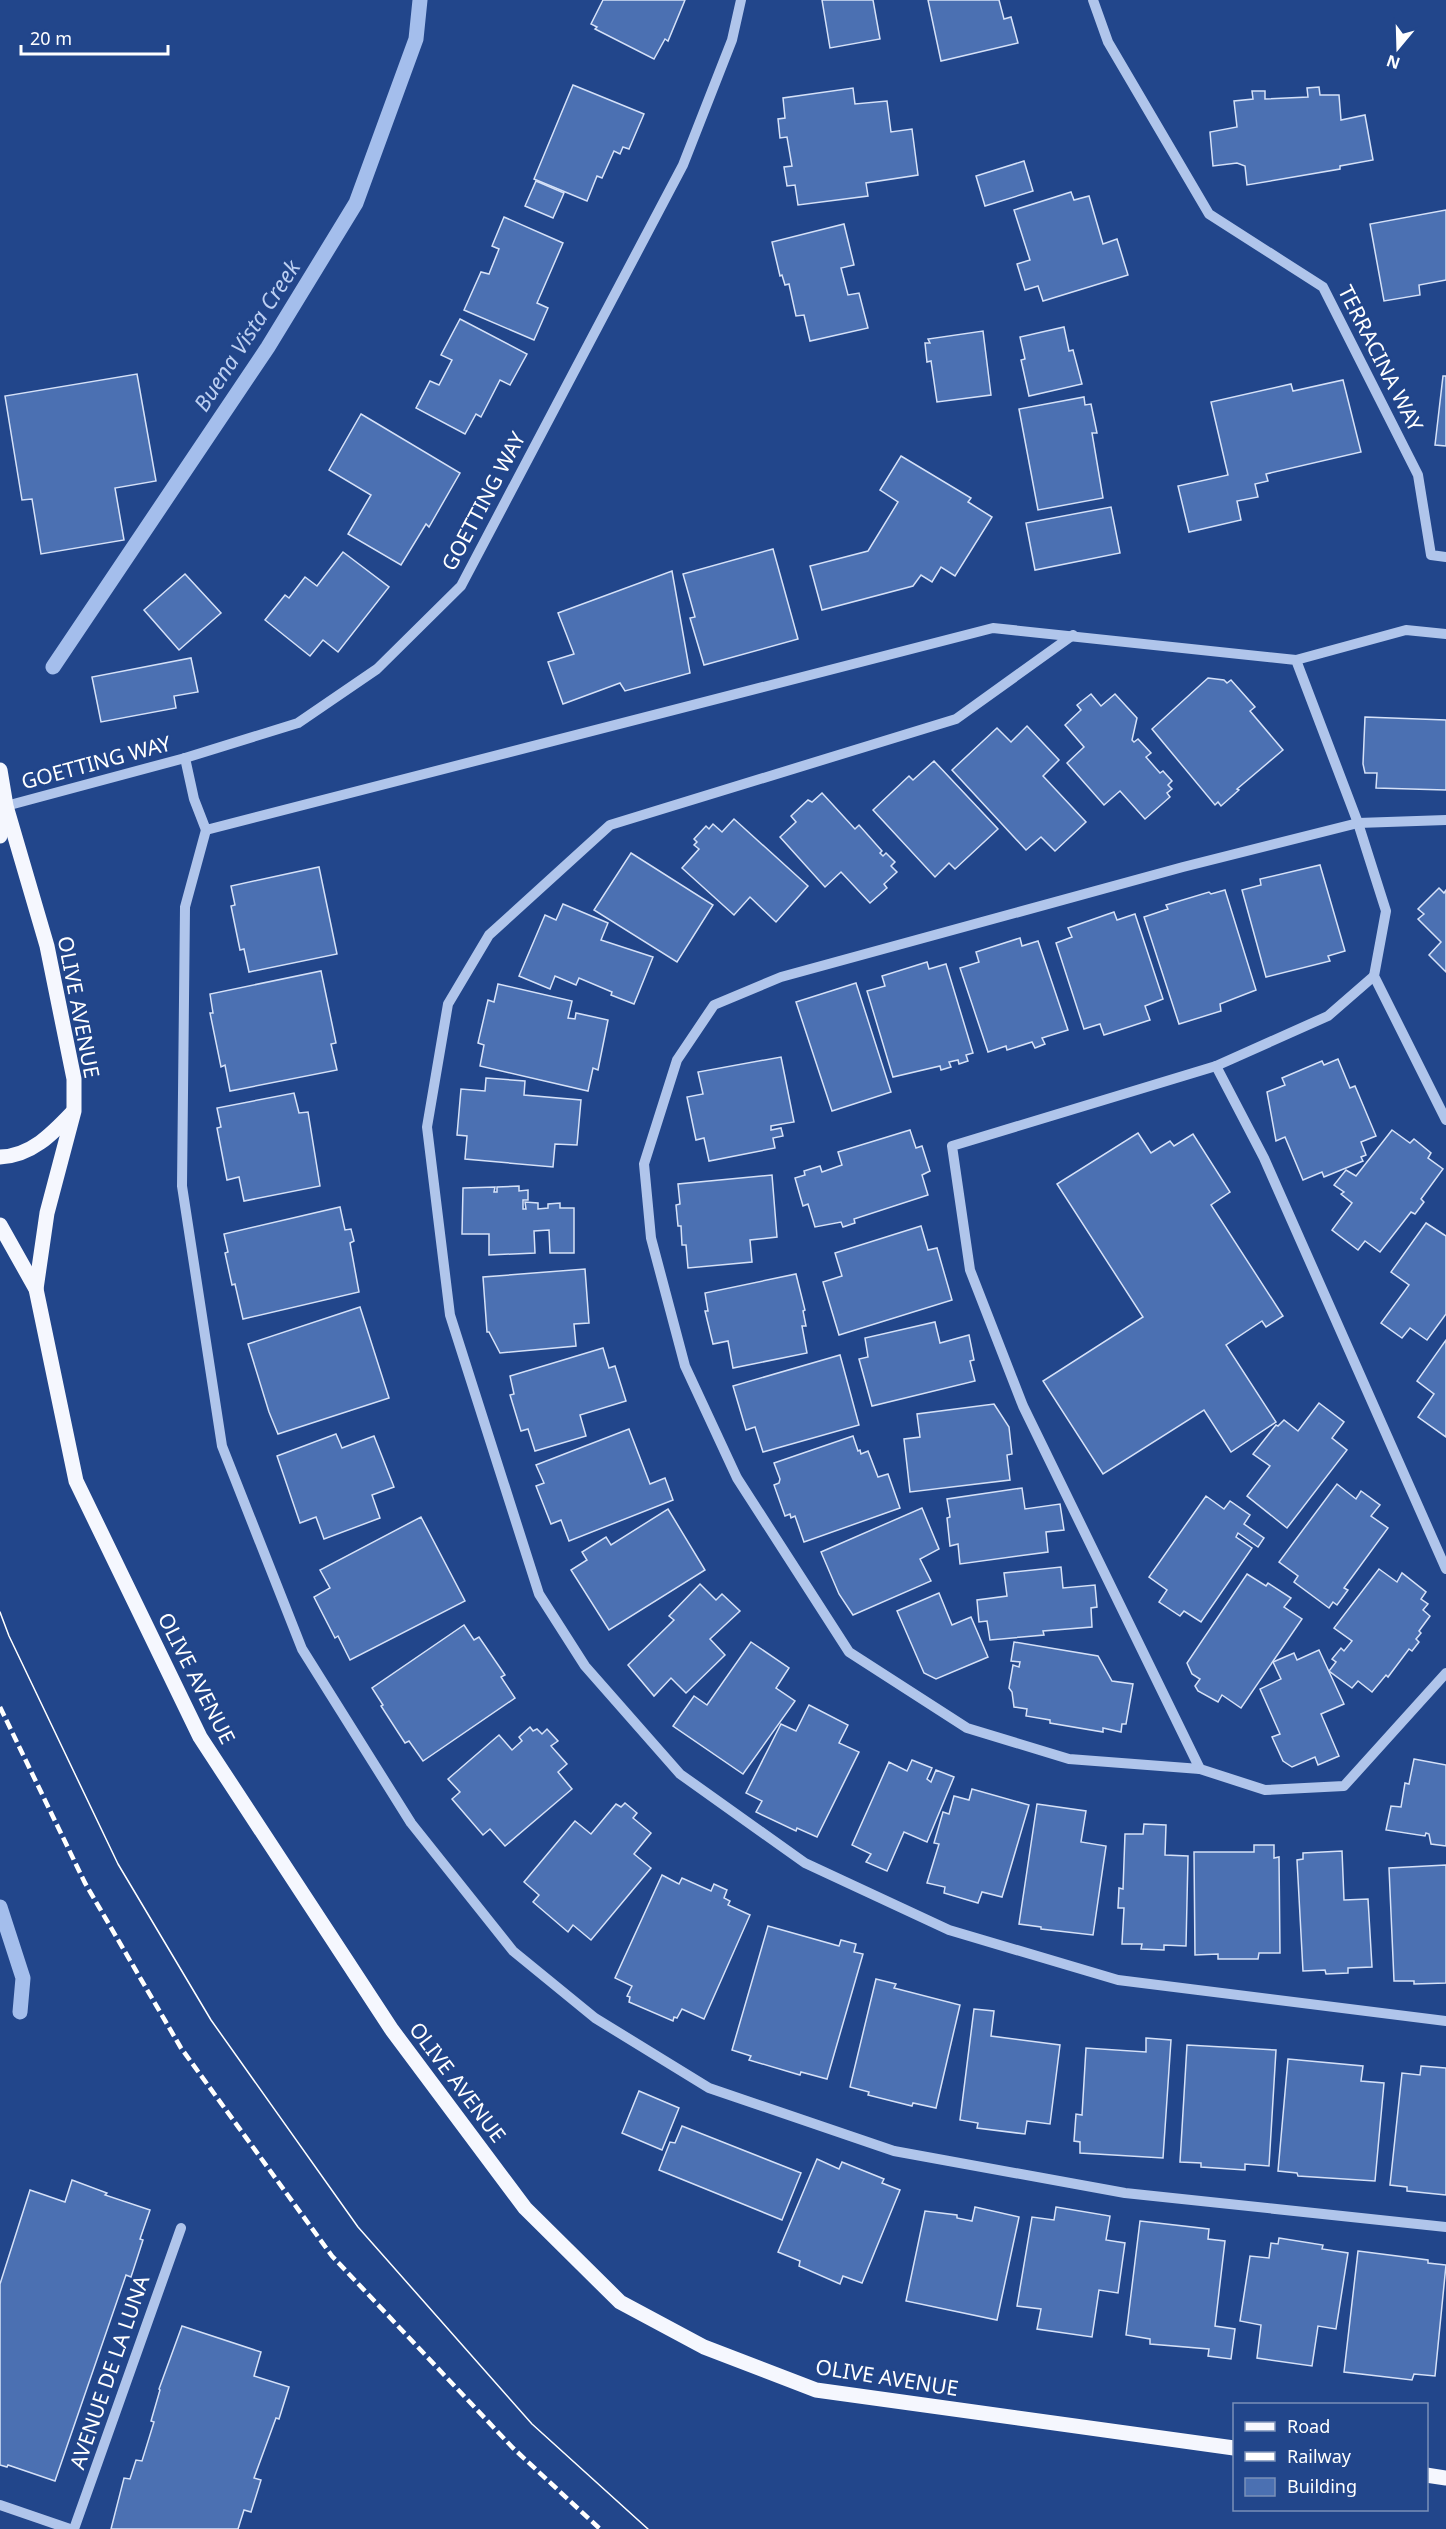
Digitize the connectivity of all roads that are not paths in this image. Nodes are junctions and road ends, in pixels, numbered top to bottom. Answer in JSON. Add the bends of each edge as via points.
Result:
{"nodes":[{"id":1,"x":741,"y":0,"type":"edge"},
{"id":2,"x":1093,"y":0,"type":"edge"},
{"id":3,"x":1446,"y":557,"type":"edge"},
{"id":4,"x":1446,"y":634,"type":"edge"},
{"id":5,"x":1073,"y":635,"type":"junction"},
{"id":6,"x":1296,"y":660,"type":"junction"},
{"id":7,"x":185,"y":758,"type":"junction"},
{"id":8,"x":0,"y":770,"type":"edge"},
{"id":9,"x":6,"y":806,"type":"junction"},
{"id":10,"x":1446,"y":820,"type":"edge"},
{"id":11,"x":1358,"y":823,"type":"junction"},
{"id":12,"x":206,"y":830,"type":"junction"},
{"id":13,"x":0,"y":836,"type":"edge"},
{"id":14,"x":1374,"y":976,"type":"junction"},
{"id":15,"x":1216,"y":1066,"type":"junction"},
{"id":16,"x":74,"y":1111,"type":"junction"},
{"id":17,"x":1446,"y":1120,"type":"edge"},
{"id":18,"x":0,"y":1157,"type":"edge"},
{"id":19,"x":0,"y":1225,"type":"edge"},
{"id":20,"x":36,"y":1289,"type":"junction"},
{"id":21,"x":1446,"y":1569,"type":"edge"},
{"id":22,"x":1446,"y":1673,"type":"edge"},
{"id":23,"x":1200,"y":1769,"type":"junction"},
{"id":24,"x":1446,"y":2021,"type":"edge"},
{"id":25,"x":1446,"y":2227,"type":"edge"},
{"id":26,"x":181,"y":2228,"type":"dead end"},
{"id":27,"x":1233,"y":2448,"type":"edge"},
{"id":28,"x":1428,"y":2475,"type":"edge"},
{"id":29,"x":1446,"y":2478,"type":"edge"},
{"id":30,"x":0,"y":2505,"type":"edge"},
{"id":31,"x":72,"y":2529,"type":"edge"}],
"edges":[{"from":1,"to":7,"type":"street","name":"GOETTING WAY","via":[[732,40],[683,165],[461,586],[377,669],[298,723]]},
{"from":2,"to":3,"type":"street","name":"TERRACINA WAY","via":[[1108,42],[1209,214],[1323,287],[1418,475],[1431,555]]},
{"from":4,"to":6,"type":"street","via":[[1406,630]]},
{"from":5,"to":6,"type":"street"},
{"from":5,"to":12,"type":"street","via":[[993,628]]},
{"from":5,"to":24,"type":"street","via":[[956,719],[610,825],[489,936],[448,1004],[427,1127],[450,1315],[539,1594],[585,1666],[680,1774],[805,1863],[949,1930],[1118,1980]]},
{"from":6,"to":11,"type":"street"},
{"from":7,"to":9,"type":"street","name":"GOETTING WAY"},
{"from":7,"to":12,"type":"street"},
{"from":8,"to":9,"type":"main road","name":"OLIVE AVENUE"},
{"from":9,"to":13,"type":"main road","name":"OLIVE AVENUE"},
{"from":9,"to":16,"type":"main road","name":"OLIVE AVENUE","via":[[47,946],[72,1069]]},
{"from":10,"to":11,"type":"street"},
{"from":11,"to":14,"type":"street","via":[[1386,911]]},
{"from":11,"to":23,"type":"street","via":[[781,976],[714,1005],[677,1059],[644,1164],[651,1238],[685,1366],[737,1478],[849,1652],[967,1728],[1069,1759]]},
{"from":12,"to":25,"type":"street","via":[[185,907],[182,1186],[222,1446],[302,1649],[411,1823],[513,1951],[595,2018],[709,2088],[894,2151],[1125,2193]]},
{"from":14,"to":15,"type":"street","via":[[1328,1016]]},
{"from":14,"to":17,"type":"street"},
{"from":15,"to":21,"type":"street","via":[[1264,1158]]},
{"from":15,"to":23,"type":"street","via":[[952,1146],[970,1270],[1023,1406]]},
{"from":16,"to":18,"type":"main road","via":[[50,1136],[26,1151]]},
{"from":16,"to":20,"type":"main road","name":"OLIVE AVENUE","via":[[47,1213]]},
{"from":19,"to":20,"type":"main road","name":"OLIVE AVENUE"},
{"from":20,"to":27,"type":"main road","name":"OLIVE AVENUE","via":[[76,1481],[200,1737],[392,2030],[525,2208],[620,2302],[704,2347],[816,2390]]},
{"from":22,"to":23,"type":"street","via":[[1344,1786],[1265,1790]]},
{"from":26,"to":31,"type":"street","name":"AVENUE DE LA LUNA"},
{"from":28,"to":29,"type":"main road"},
{"from":30,"to":31,"type":"street"}]}
